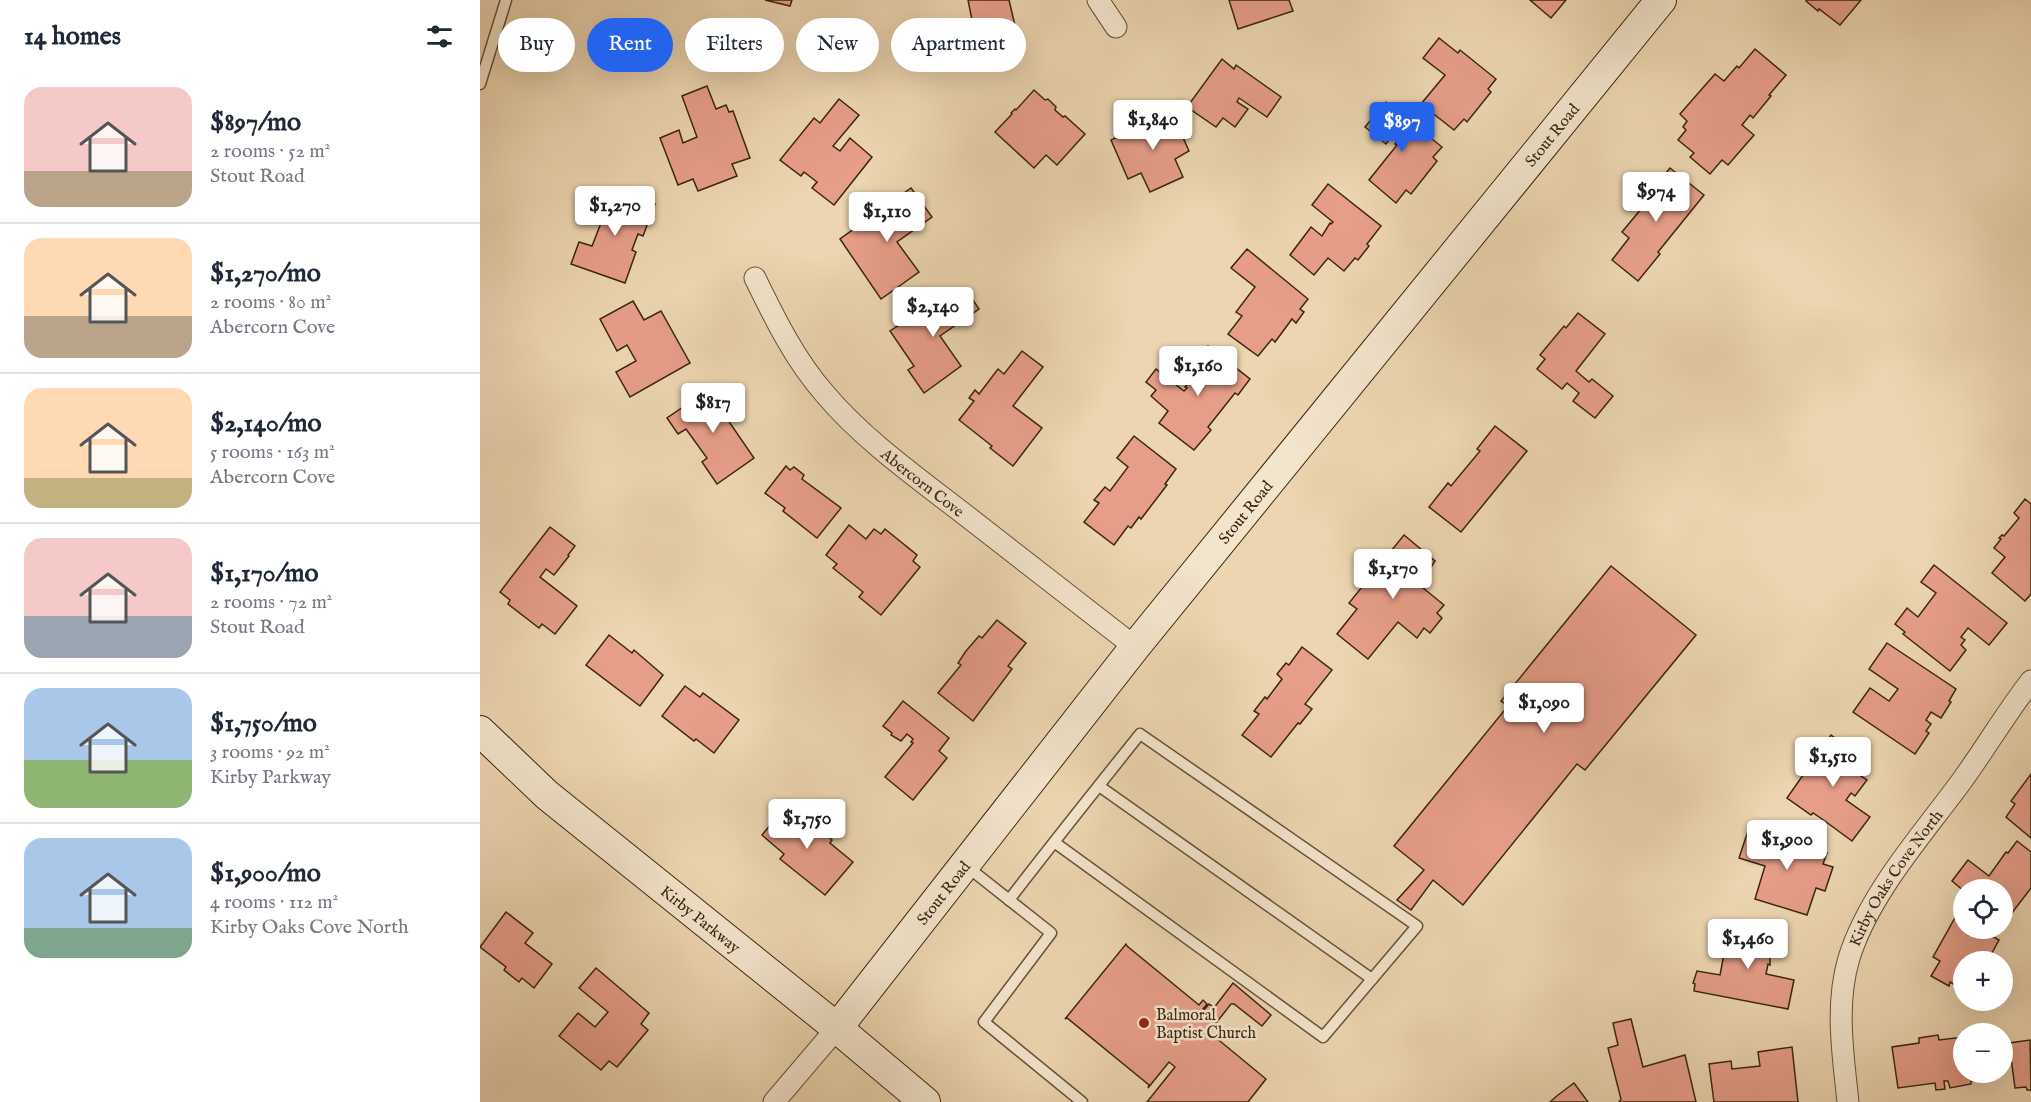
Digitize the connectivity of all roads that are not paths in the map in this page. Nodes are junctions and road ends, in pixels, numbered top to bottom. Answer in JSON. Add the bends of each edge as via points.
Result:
{"nodes":[{"id":1,"x":506,"y":0,"type":"edge"},
{"id":2,"x":1098,"y":0,"type":"edge"},
{"id":3,"x":1660,"y":0,"type":"edge"},
{"id":4,"x":1116,"y":27,"type":"dead end"},
{"id":5,"x":480,"y":84,"type":"edge"},
{"id":6,"x":755,"y":278,"type":"dead end"},
{"id":7,"x":1135,"y":647,"type":"junction"},
{"id":8,"x":2031,"y":681,"type":"edge"},
{"id":9,"x":480,"y":731,"type":"edge"},
{"id":10,"x":1099,"y":786,"type":"junction"},
{"id":11,"x":1054,"y":842,"type":"junction"},
{"id":12,"x":964,"y":865,"type":"junction"},
{"id":13,"x":1009,"y":900,"type":"junction"},
{"id":14,"x":1372,"y":979,"type":"junction"},
{"id":15,"x":837,"y":1028,"type":"junction"},
{"id":16,"x":774,"y":1102,"type":"edge"},
{"id":17,"x":925,"y":1102,"type":"edge"},
{"id":18,"x":1082,"y":1102,"type":"edge"},
{"id":19,"x":1848,"y":1102,"type":"edge"}],
"edges":[{"from":1,"to":5,"type":"lane"},
{"from":2,"to":4,"type":"street"},
{"from":3,"to":7,"type":"street","name":"Stout Road"},
{"from":6,"to":7,"type":"street","name":"Abercorn Cove","via":[[797,357],[855,425]]},
{"from":7,"to":12,"type":"street","name":"Stout Road"},
{"from":8,"to":19,"type":"street","name":"Kirby Oaks Cove North","via":[[1903,860],[1859,932],[1849,959],[1841,1017]]},
{"from":9,"to":15,"type":"street","name":"Kirby Parkway","via":[[547,795]]},
{"from":10,"to":11,"type":"lane"},
{"from":10,"to":14,"type":"lane"},
{"from":10,"to":14,"type":"lane","via":[[1140,734],[1417,926]]},
{"from":11,"to":13,"type":"lane"},
{"from":11,"to":14,"type":"lane","via":[[1323,1037]]},
{"from":12,"to":13,"type":"lane"},
{"from":12,"to":15,"type":"street","name":"Stout Road"},
{"from":13,"to":18,"type":"lane","via":[[1051,933],[984,1022]]},
{"from":15,"to":16,"type":"street"},
{"from":15,"to":17,"type":"street","name":"Kirby Parkway"}]}
